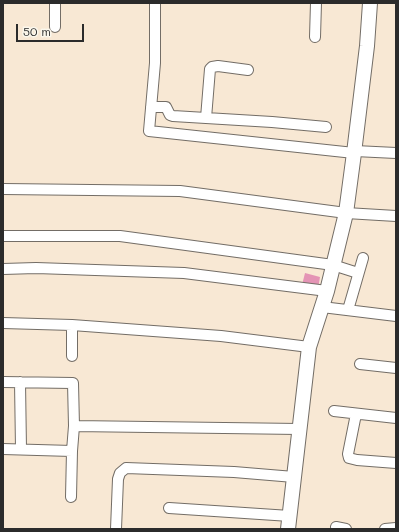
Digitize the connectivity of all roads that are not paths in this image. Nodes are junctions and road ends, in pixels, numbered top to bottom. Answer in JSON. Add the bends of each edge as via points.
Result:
{"nodes":[{"id":1,"x":55,"y":3,"type":"edge"},
{"id":2,"x":155,"y":3,"type":"edge"},
{"id":3,"x":316,"y":3,"type":"edge"},
{"id":4,"x":370,"y":3,"type":"edge"},
{"id":5,"x":55,"y":27,"type":"dead end"},
{"id":6,"x":315,"y":37,"type":"dead end"},
{"id":7,"x":248,"y":70,"type":"dead end"},
{"id":8,"x":151,"y":107,"type":"junction"},
{"id":9,"x":206,"y":118,"type":"junction"},
{"id":10,"x":326,"y":127,"type":"dead end"},
{"id":11,"x":354,"y":152,"type":"junction"},
{"id":12,"x":396,"y":153,"type":"edge"},
{"id":13,"x":3,"y":189,"type":"edge"},
{"id":14,"x":346,"y":213,"type":"junction"},
{"id":15,"x":396,"y":216,"type":"edge"},
{"id":16,"x":3,"y":236,"type":"edge"},
{"id":17,"x":363,"y":258,"type":"dead end"},
{"id":18,"x":333,"y":265,"type":"junction"},
{"id":19,"x":3,"y":269,"type":"edge"},
{"id":20,"x":358,"y":273,"type":"junction"},
{"id":21,"x":327,"y":291,"type":"junction"},
{"id":22,"x":322,"y":307,"type":"junction"},
{"id":23,"x":348,"y":310,"type":"junction"},
{"id":24,"x":396,"y":316,"type":"edge"},
{"id":25,"x":3,"y":323,"type":"edge"},
{"id":26,"x":72,"y":325,"type":"junction"},
{"id":27,"x":309,"y":347,"type":"junction"},
{"id":28,"x":72,"y":356,"type":"dead end"},
{"id":29,"x":360,"y":364,"type":"dead end"},
{"id":30,"x":396,"y":368,"type":"edge"},
{"id":31,"x":3,"y":382,"type":"edge"},
{"id":32,"x":20,"y":382,"type":"junction"},
{"id":33,"x":334,"y":411,"type":"dead end"},
{"id":34,"x":356,"y":414,"type":"junction"},
{"id":35,"x":396,"y":418,"type":"edge"},
{"id":36,"x":74,"y":426,"type":"junction"},
{"id":37,"x":299,"y":429,"type":"junction"},
{"id":38,"x":3,"y":449,"type":"edge"},
{"id":39,"x":21,"y":449,"type":"junction"},
{"id":40,"x":72,"y":451,"type":"junction"},
{"id":41,"x":396,"y":463,"type":"edge"},
{"id":42,"x":294,"y":477,"type":"junction"},
{"id":43,"x":71,"y":497,"type":"dead end"},
{"id":44,"x":169,"y":508,"type":"dead end"},
{"id":45,"x":289,"y":522,"type":"edge"},
{"id":46,"x":396,"y":528,"type":"edge"},
{"id":47,"x":116,"y":529,"type":"edge"},
{"id":48,"x":385,"y":529,"type":"edge"}],
"edges":[{"from":1,"to":5,"type":"street"},
{"from":2,"to":8,"type":"street","via":[[155,63]]},
{"from":3,"to":6,"type":"street"},
{"from":4,"to":11,"type":"street"},
{"from":7,"to":9,"type":"street","via":[[218,66],[210,69]]},
{"from":8,"to":9,"type":"street","via":[[166,107],[173,116]]},
{"from":8,"to":11,"type":"street","via":[[149,131]]},
{"from":9,"to":10,"type":"street"},
{"from":11,"to":12,"type":"street"},
{"from":11,"to":14,"type":"street"},
{"from":13,"to":14,"type":"street","via":[[180,191]]},
{"from":14,"to":15,"type":"street"},
{"from":14,"to":18,"type":"street"},
{"from":16,"to":18,"type":"street","via":[[120,236]]},
{"from":17,"to":20,"type":"street"},
{"from":18,"to":20,"type":"street"},
{"from":18,"to":21,"type":"street"},
{"from":19,"to":21,"type":"street","via":[[184,273]]},
{"from":20,"to":23,"type":"street"},
{"from":21,"to":22,"type":"street"},
{"from":22,"to":23,"type":"street"},
{"from":22,"to":27,"type":"street"},
{"from":23,"to":24,"type":"street"},
{"from":25,"to":26,"type":"street"},
{"from":26,"to":27,"type":"street","via":[[221,336]]},
{"from":26,"to":28,"type":"street"},
{"from":27,"to":37,"type":"street"},
{"from":29,"to":30,"type":"street"},
{"from":31,"to":32,"type":"street"},
{"from":32,"to":36,"type":"street","via":[[73,383]]},
{"from":32,"to":39,"type":"street"},
{"from":33,"to":34,"type":"street"},
{"from":34,"to":35,"type":"street"},
{"from":34,"to":41,"type":"street","via":[[349,458]]},
{"from":36,"to":37,"type":"street"},
{"from":36,"to":40,"type":"street"},
{"from":37,"to":42,"type":"street"},
{"from":38,"to":39,"type":"street"},
{"from":39,"to":40,"type":"street"},
{"from":40,"to":43,"type":"street"},
{"from":42,"to":45,"type":"street"},
{"from":42,"to":47,"type":"street","via":[[126,468],[118,479]]},
{"from":44,"to":45,"type":"street"},
{"from":46,"to":48,"type":"street"}]}
